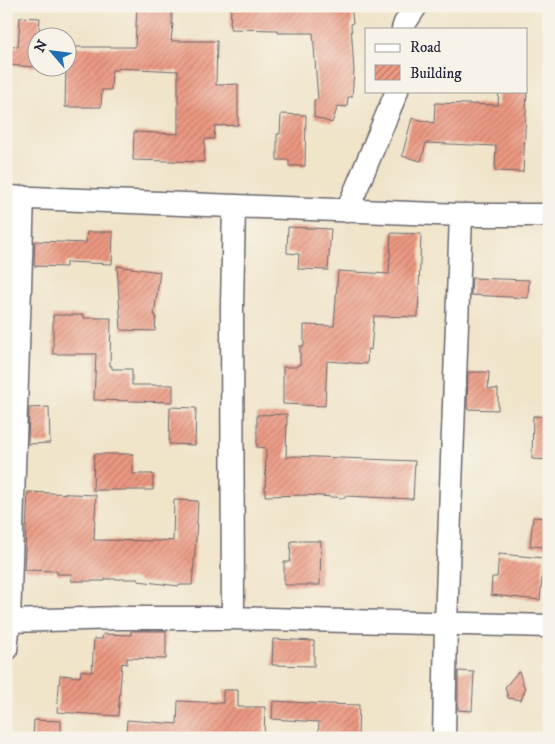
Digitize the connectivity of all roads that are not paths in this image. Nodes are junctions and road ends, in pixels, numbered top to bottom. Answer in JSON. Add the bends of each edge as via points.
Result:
{"nodes":[{"id":1,"x":416,"y":6,"type":"edge"},
{"id":2,"x":403,"y":28,"type":"edge"},
{"id":3,"x":397,"y":92,"type":"edge"},
{"id":4,"x":15,"y":197,"type":"edge"},
{"id":5,"x":234,"y":206,"type":"junction"},
{"id":6,"x":347,"y":211,"type":"junction"},
{"id":7,"x":461,"y":215,"type":"junction"},
{"id":8,"x":549,"y":215,"type":"edge"},
{"id":9,"x":233,"y":618,"type":"junction"},
{"id":10,"x":9,"y":621,"type":"junction"},
{"id":11,"x":446,"y":623,"type":"junction"},
{"id":12,"x":549,"y":626,"type":"edge"},
{"id":13,"x":6,"y":650,"type":"edge"},
{"id":14,"x":444,"y":738,"type":"edge"}],
"edges":[{"from":1,"to":2,"type":"street"},
{"from":3,"to":6,"type":"street"},
{"from":4,"to":5,"type":"street"},
{"from":4,"to":10,"type":"street"},
{"from":5,"to":6,"type":"street"},
{"from":5,"to":9,"type":"street"},
{"from":6,"to":7,"type":"street"},
{"from":7,"to":8,"type":"street"},
{"from":7,"to":11,"type":"street"},
{"from":9,"to":10,"type":"street"},
{"from":9,"to":11,"type":"street"},
{"from":10,"to":13,"type":"street"},
{"from":11,"to":12,"type":"street"},
{"from":11,"to":14,"type":"street"}]}
